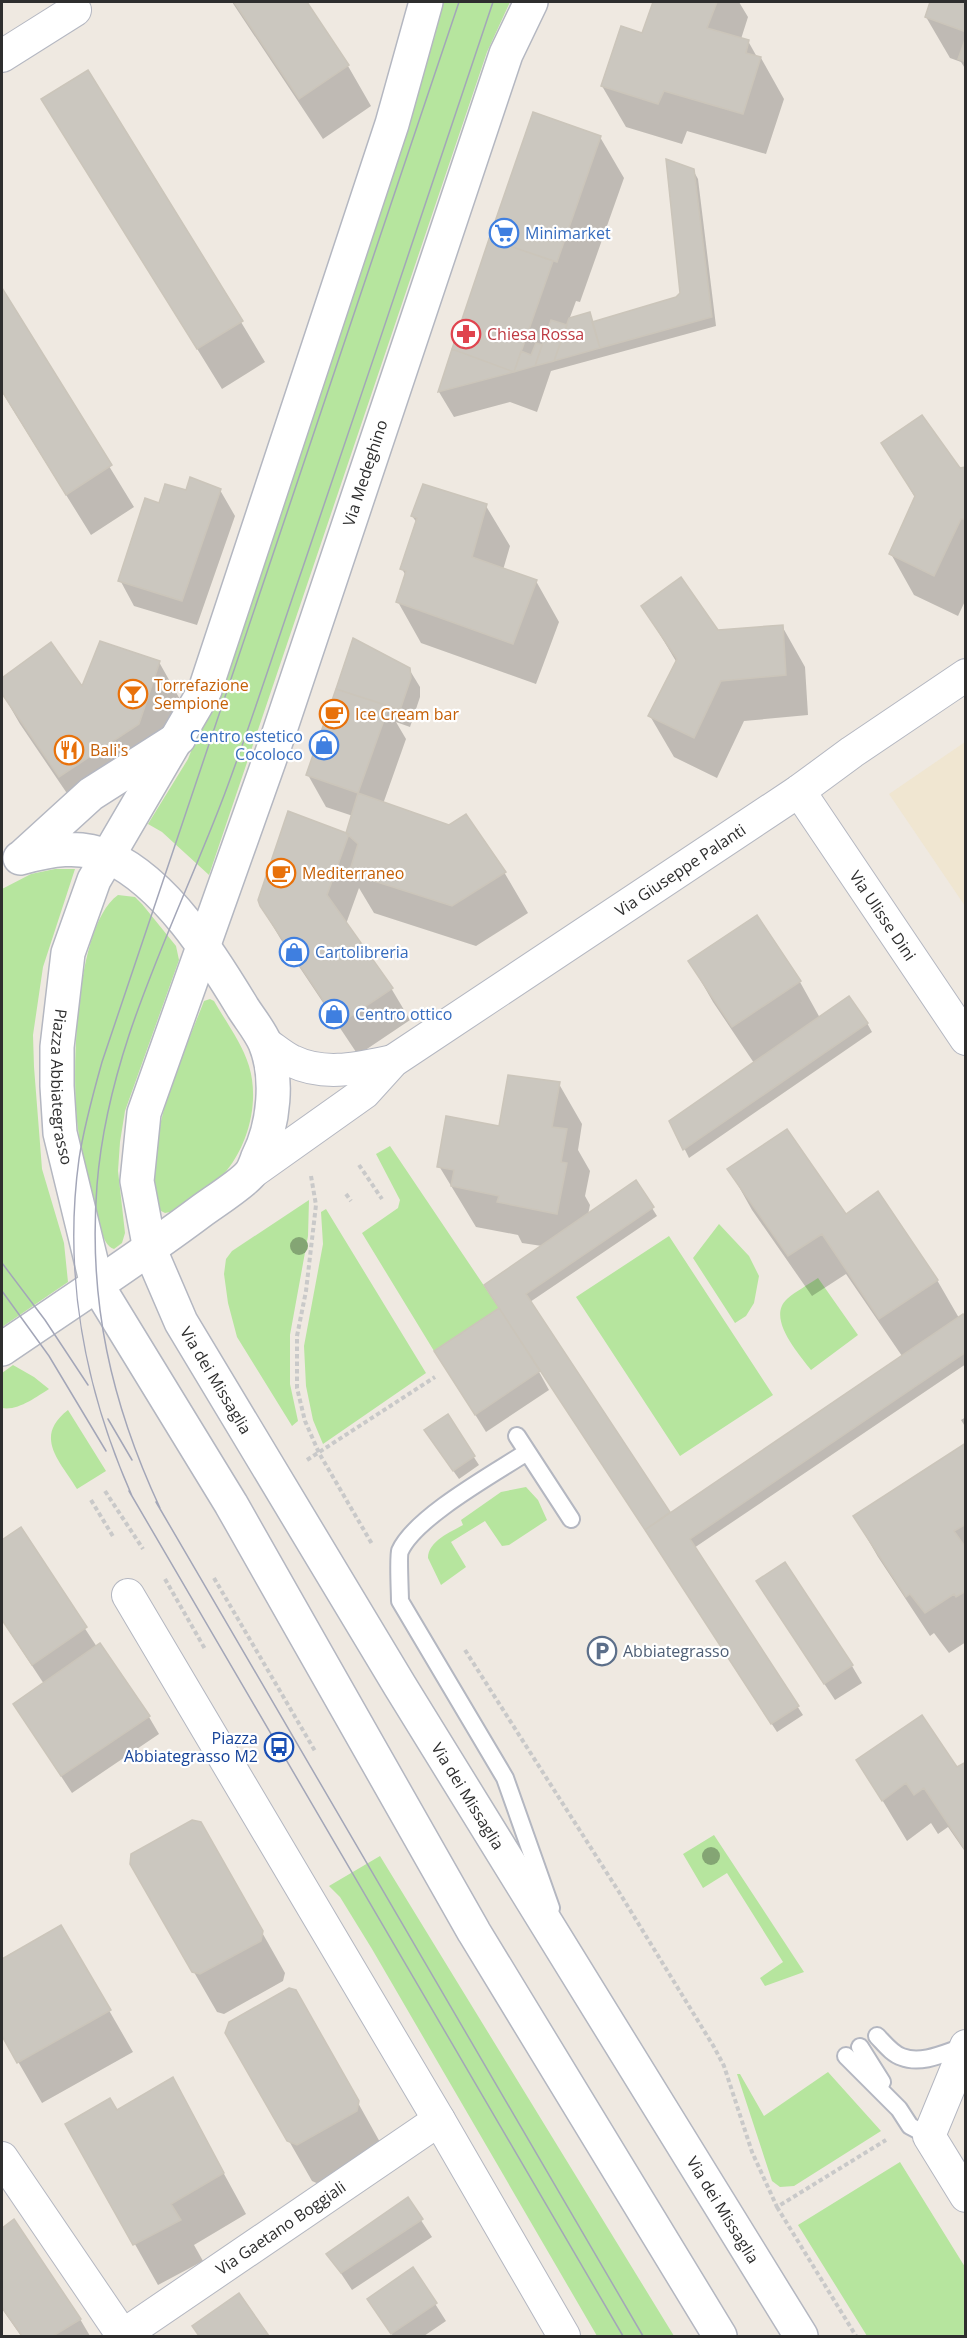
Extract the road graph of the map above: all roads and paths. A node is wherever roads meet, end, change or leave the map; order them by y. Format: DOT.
graph roads {
  1 [pos="426,2"];
  2 [pos="531,2"];
  3 [pos="75,10"];
  4 [pos="2,56"];
  5 [pos="966,675"];
  6 [pos="179,738"];
  7 [pos="799,791"];
  8 [pos="108,857"];
  9 [pos="11,864"];
  10 [pos="203,946"];
  11 [pos="966,1039"];
  12 [pos="265,1043"];
  13 [pos="393,1061"];
  14 [pos="359,1165"];
  15 [pos="310,1167"];
  16 [pos="250,1174"];
  17 [pos="346,1194"];
  18 [pos="382,1199"];
  19 [pos="351,1202"];
  20 [pos="150,1250"];
  21 [pos="96,1285"];
  22 [pos="2,1349"];
  23 [pos="435,1377"];
  24 [pos="517,1436"];
  25 [pos="528,1452"];
  26 [pos="319,1454"];
  27 [pos="306,1461"];
  28 [pos="105,1491"];
  29 [pos="91,1500"];
  30 [pos="571,1520"];
  31 [pos="114,1538"];
  32 [pos="143,1550"];
  33 [pos="376,1550"];
  34 [pos="214,1578"];
  35 [pos="128,1595"];
  36 [pos="463,1646"];
  37 [pos="315,1750"];
  38 [pos="568,1957"];
  39 [pos="877,2036"];
  40 [pos="966,2046"];
  41 [pos="853,2051"];
  42 [pos="439,2120"];
  43 [pos="895,2134"];
  44 [pos="929,2136"];
  45 [pos="2,2158"];
  46 [pos="966,2196"];
  47 [pos="777,2207"];
  48 [pos="123,2336"];
  49 [pos="564,2337"];
  50 [pos="720,2337"];
  51 [pos="801,2337"];
  52 [pos="856,2337"];
  1 -- 6 [label="main road"];
  2 -- 10 [label="main road, Via Medeghino"];
  3 -- 4 [label="street"];
  5 -- 7 [label="street, Via Giuseppe Palanti"];
  6 -- 8 [label="main road, Piazza Abbiategrasso"];
  6 -- 9 [label="main road"];
  7 -- 11 [label="street, Via Ulisse Dini"];
  7 -- 13 [label="street, Via Giuseppe Palanti"];
  8 -- 9 [label="main road"];
  8 -- 10 [label="main road"];
  8 -- 21 [label="main road, Piazza Abbiategrasso"];
  10 -- 12 [label="main road"];
  10 -- 20 [label="main road"];
  12 -- 13 [label="street"];
  12 -- 16 [label="main road"];
  13 -- 16 [label="street"];
  14 -- 18 [label="path"];
  15 -- 26 [label="path"];
  16 -- 20 [label="main road"];
  17 -- 19 [label="path"];
  20 -- 21 [label="main road"];
  20 -- 38 [label="main road, Via dei Missaglia"];
  21 -- 22 [label="main road"];
  21 -- 50 [label="main road"];
  23 -- 26 [label="path"];
  24 -- 25 [label="lane"];
  25 -- 30 [label="lane"];
  25 -- 38 [label="lane"];
  26 -- 27 [label="path"];
  26 -- 33 [label="path"];
  28 -- 32 [label="path"];
  29 -- 31 [label="path"];
  34 -- 37 [label="path"];
  35 -- 42 [label="street"];
  36 -- 47 [label="path"];
  38 -- 51 [label="main road, Via dei Missaglia"];
  39 -- 40 [label="lane"];
  40 -- 44 [label="street"];
  41 -- 44 [label="lane"];
  42 -- 48 [label="street, Via Gaetano Boggiali"];
  42 -- 49 [label="street"];
  43 -- 47 [label="path"];
  44 -- 46 [label="street"];
  45 -- 48 [label="street"];
  47 -- 52 [label="path"];
}
